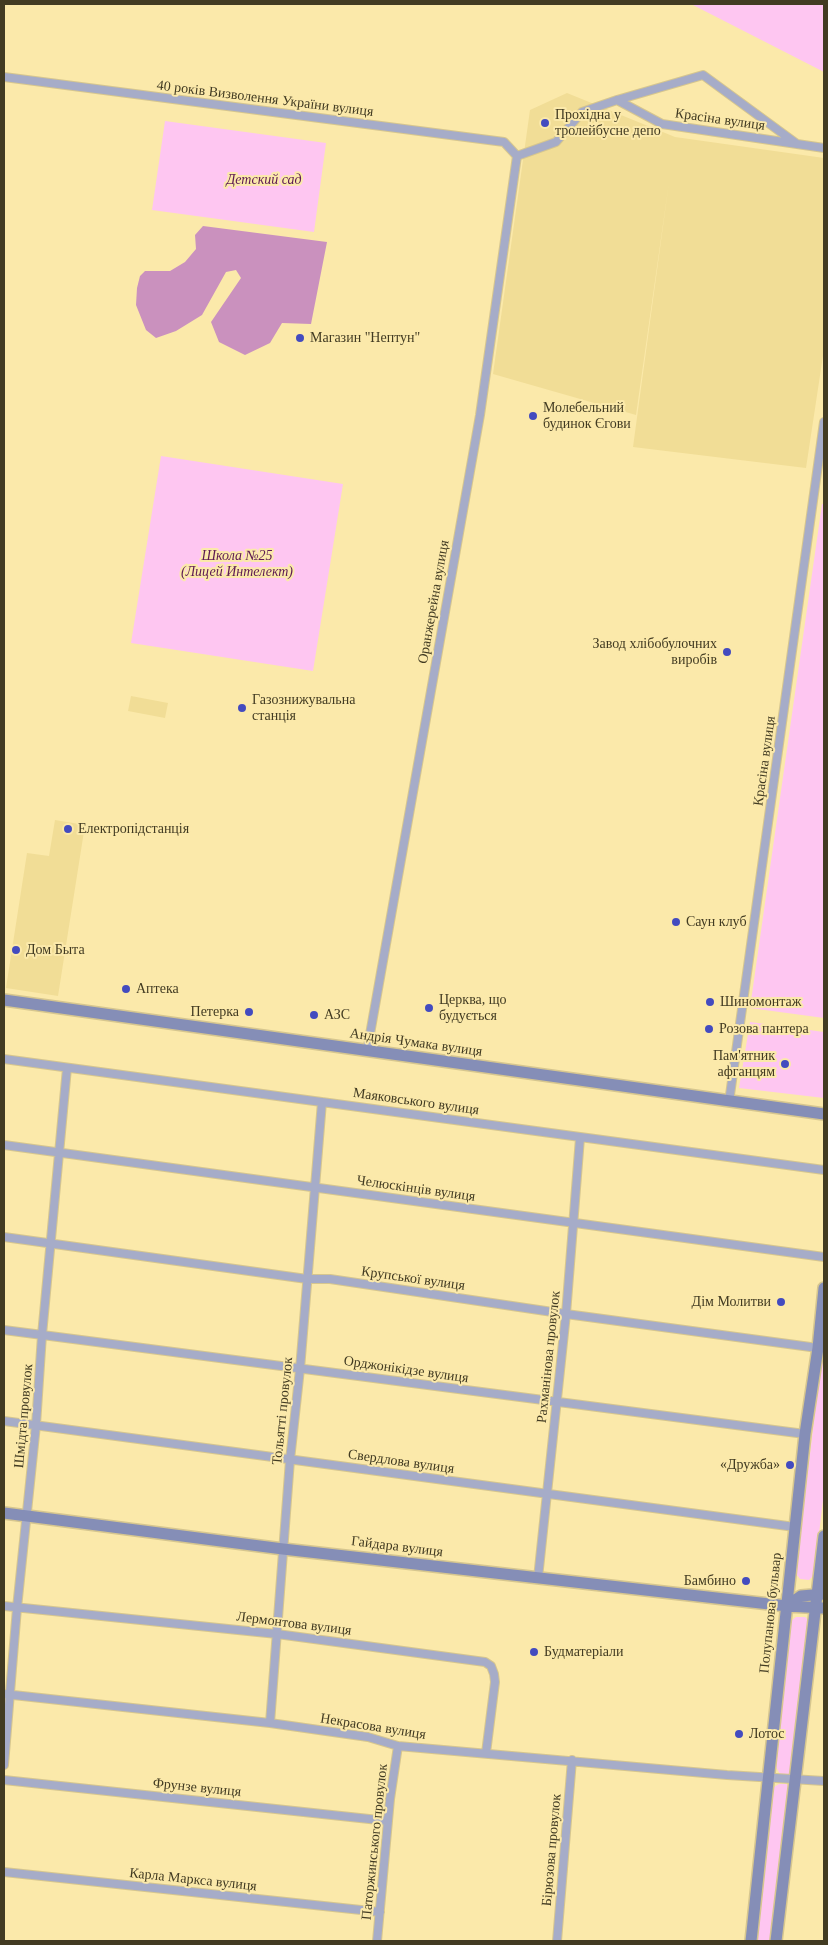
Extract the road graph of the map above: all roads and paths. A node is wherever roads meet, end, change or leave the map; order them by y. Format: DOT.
graph roads {
  1 [pos="4,77"];
  2 [pos="617,100"];
  3 [pos="797,144"];
  4 [pos="824,148"];
  5 [pos="517,156"];
  6 [pos="824,422"];
  7 [pos="4,1000"];
  8 [pos="367,1051"];
  9 [pos="4,1059"];
  10 [pos="68,1068"];
  11 [pos="322,1102"];
  12 [pos="729,1102"];
  13 [pos="824,1114"];
  14 [pos="580,1138"];
  15 [pos="4,1145"];
  16 [pos="60,1152"];
  17 [pos="824,1170"];
  18 [pos="316,1188"];
  19 [pos="574,1224"];
  20 [pos="4,1237"];
  21 [pos="50,1244"];
  22 [pos="824,1256"];
  23 [pos="307,1279"];
  24 [pos="824,1288"];
  25 [pos="566,1314"];
  26 [pos="4,1330"];
  27 [pos="42,1335"];
  28 [pos="818,1348"];
  29 [pos="300,1369"];
  30 [pos="557,1403"];
  31 [pos="4,1421"];
  32 [pos="36,1425"];
  33 [pos="806,1434"];
  34 [pos="290,1460"];
  35 [pos="546,1494"];
  36 [pos="4,1513"];
  37 [pos="28,1516"];
  38 [pos="795,1527"];
  39 [pos="824,1536"];
  40 [pos="283,1549"];
  41 [pos="538,1578"];
  42 [pos="821,1593"];
  43 [pos="4,1606"];
  44 [pos="787,1606"];
  45 [pos="17,1608"];
  46 [pos="820,1608"];
  47 [pos="277,1634"];
  48 [pos="7,1694"];
  49 [pos="270,1723"];
  50 [pos="398,1746"];
  51 [pos="486,1753"];
  52 [pos="572,1760"];
  53 [pos="4,1765"];
  54 [pos="769,1777"];
  55 [pos="795,1778"];
  56 [pos="4,1780"];
  57 [pos="824,1780"];
  58 [pos="388,1822"];
  59 [pos="4,1872"];
  60 [pos="380,1912"];
  61 [pos="377,1941"];
  62 [pos="556,1941"];
  63 [pos="751,1941"];
  64 [pos="776,1941"];
  1 -- 5 [label="street, 40 років Визволення України вулиця"];
  2 -- 3 [label="street, Красіна вулиця"];
  2 -- 3 [label="street"];
  2 -- 5 [label="street"];
  3 -- 4 [label="street, Красіна вулиця"];
  5 -- 8 [label="street, Оранжерейна вулиця"];
  6 -- 12 [label="street, Красіна вулиця"];
  7 -- 8 [label="street, Андрія Чумака вулиця"];
  8 -- 12 [label="street, Андрія Чумака вулиця"];
  9 -- 10 [label="street, Маяковського вулиця"];
  10 -- 11 [label="street, Маяковського вулиця"];
  10 -- 16 [label="street, Шмідта провулок"];
  11 -- 14 [label="street, Маяковського вулиця"];
  11 -- 18 [label="street, Тольятті провулок"];
  12 -- 13 [label="street, Андрія Чумака вулиця"];
  14 -- 17 [label="street, Маяковського вулиця"];
  14 -- 19 [label="street, Рахманінова провулок"];
  15 -- 16 [label="street, Челюскінців вулиця"];
  16 -- 18 [label="street, Челюскінців вулиця"];
  16 -- 21 [label="street, Шмідта провулок"];
  18 -- 19 [label="street, Челюскінців вулиця"];
  18 -- 23 [label="street, Тольятті провулок"];
  19 -- 22 [label="street, Челюскінців вулиця"];
  19 -- 25 [label="street, Рахманінова провулок"];
  20 -- 21 [label="street, Крупської вулиця"];
  21 -- 23 [label="street, Крупської вулиця"];
  21 -- 27 [label="street, Шмідта провулок"];
  23 -- 25 [label="street, Крупської вулиця"];
  23 -- 29 [label="street, Тольятті провулок"];
  24 -- 28 [label="street, Полупанова бульвар"];
  25 -- 28 [label="street, Крупської вулиця"];
  25 -- 30 [label="street, Рахманінова провулок"];
  26 -- 27 [label="street, Орджонікідзе вулиця"];
  27 -- 29 [label="street, Орджонікідзе вулиця"];
  27 -- 32 [label="street, Шмідта провулок"];
  28 -- 33 [label="street, Полупанова бульвар"];
  29 -- 30 [label="street, Орджонікідзе вулиця"];
  29 -- 34 [label="street, Тольятті провулок"];
  30 -- 33 [label="street, Орджонікідзе вулиця"];
  30 -- 35 [label="street, Рахманінова провулок"];
  31 -- 32 [label="street, Свердлова вулиця"];
  32 -- 34 [label="street, Свердлова вулиця"];
  32 -- 37 [label="street, Шмідта провулок"];
  33 -- 38 [label="street, Полупанова бульвар"];
  34 -- 35 [label="street, Свердлова вулиця"];
  34 -- 40 [label="street, Тольятті провулок"];
  35 -- 38 [label="street, Свердлова вулиця"];
  35 -- 41 [label="street, Рахманінова провулок"];
  36 -- 37 [label="street, Гайдара вулиця"];
  37 -- 40 [label="street, Гайдара вулиця"];
  37 -- 45 [label="street, Шмідта провулок"];
  38 -- 44 [label="street, Полупанова бульвар"];
  39 -- 42 [label="street"];
  40 -- 41 [label="street, Гайдара вулиця"];
  40 -- 47 [label="street, Тольятті провулок"];
  41 -- 44 [label="street, Гайдара вулиця"];
  42 -- 44 [label="street"];
  42 -- 46 [label="street"];
  43 -- 45 [label="street, Лермонтова вулиця"];
  44 -- 46 [label="street, Гайдара вулиця"];
  44 -- 54 [label="street, Полупанова бульвар"];
  45 -- 47 [label="street, Лермонтова вулиця"];
  45 -- 48 [label="street, Шмідта провулок"];
  46 -- 55 [label="street"];
  47 -- 49 [label="street, Тольятті провулок"];
  47 -- 51 [label="street, Лермонтова вулиця"];
  48 -- 49 [label="street, Некрасова вулиця"];
  48 -- 53 [label="street, Шмідта провулок"];
  49 -- 50 [label="street, Некрасова вулиця"];
  50 -- 51 [label="street, Некрасова вулиця"];
  50 -- 58 [label="street, Паторжинського провулок"];
  51 -- 52 [label="street, Некрасова вулиця"];
  52 -- 54 [label="street, Некрасова вулиця"];
  52 -- 62 [label="street, Бірюзова провулок"];
  54 -- 55 [label="street, Некрасова вулиця"];
  54 -- 63 [label="street, Полупанова бульвар"];
  55 -- 57 [label="street, Некрасова вулиця"];
  55 -- 64 [label="street"];
  56 -- 58 [label="street, Фрунзе вулиця"];
  58 -- 60 [label="street, Паторжинського провулок"];
  59 -- 60 [label="street, Карла Маркса вулиця"];
  60 -- 61 [label="street, Паторжинського провулок"];
}
